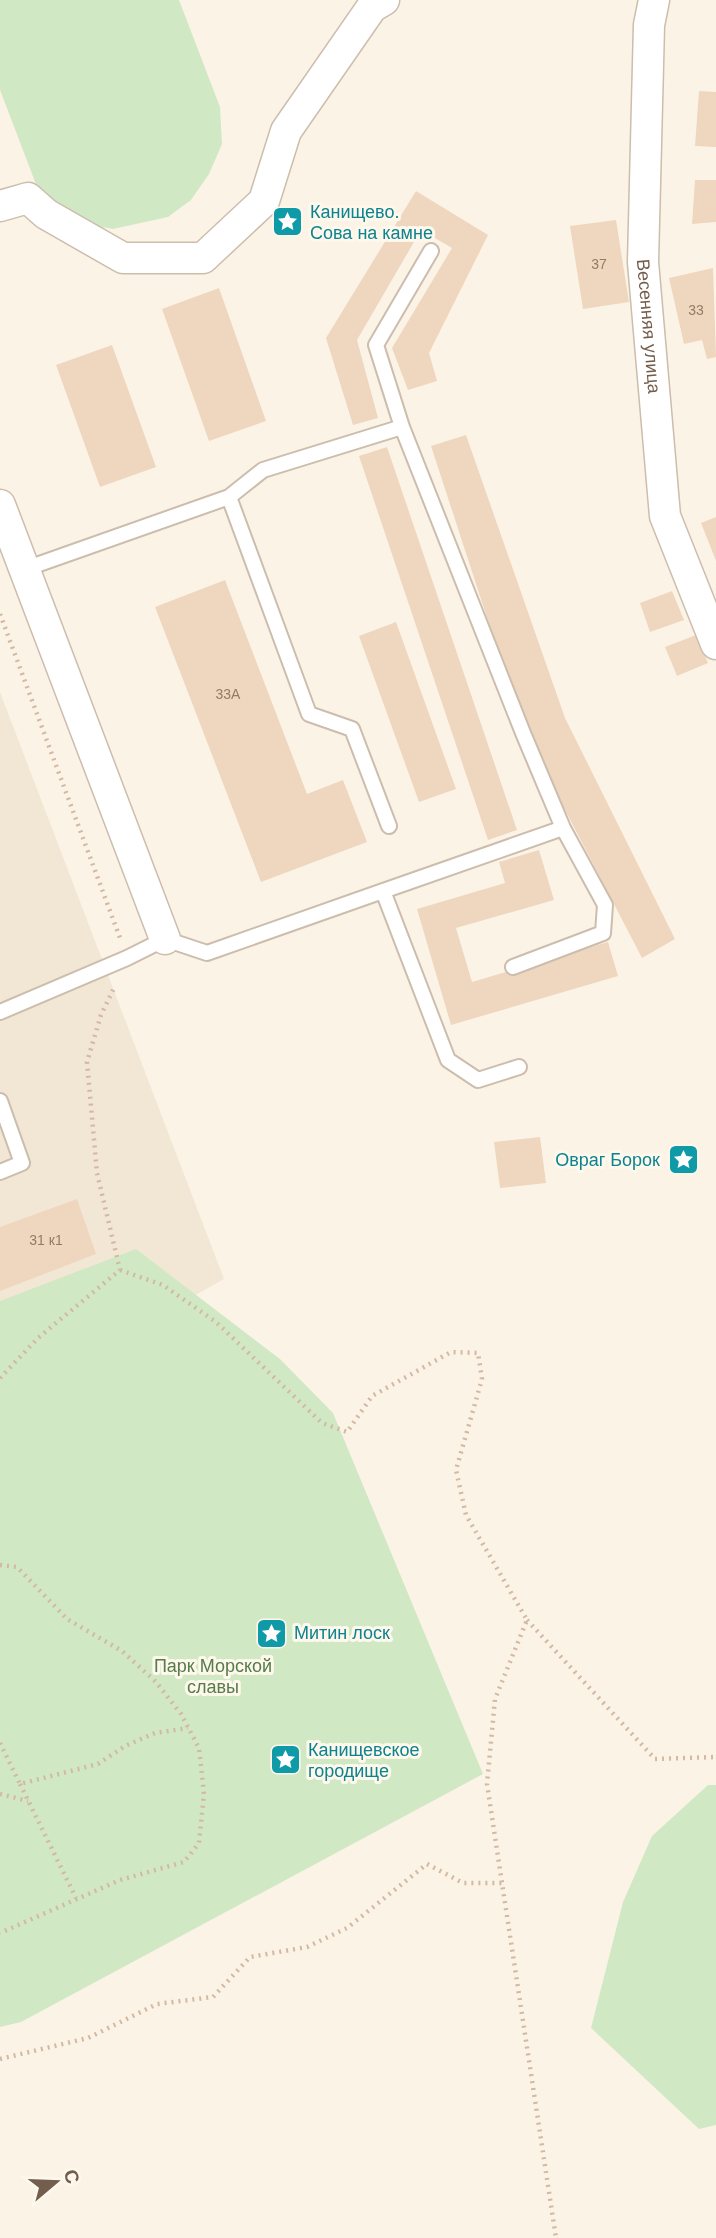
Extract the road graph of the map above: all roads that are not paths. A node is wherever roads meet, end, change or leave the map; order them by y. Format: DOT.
graph roads {
  1 [pos="384,0"];
  2 [pos="654,0"];
  3 [pos="0,206"];
  4 [pos="431,251"];
  5 [pos="402,427"];
  6 [pos="229,497"];
  7 [pos="0,505"];
  8 [pos="25,569"];
  9 [pos="716,644"];
  10 [pos="389,826"];
  11 [pos="564,828"];
  12 [pos="383,891"];
  13 [pos="165,939"];
  14 [pos="513,967"];
  15 [pos="0,1012"];
  16 [pos="519,1067"];
  17 [pos="0,1101"];
  18 [pos="0,1172"];
  1 -- 3 [label="street"];
  2 -- 9 [label="street, Весенняя улица"];
  4 -- 5 [label="lane"];
  5 -- 6 [label="lane"];
  5 -- 11 [label="lane"];
  6 -- 8 [label="lane"];
  6 -- 10 [label="lane"];
  7 -- 8 [label="street"];
  8 -- 13 [label="street"];
  11 -- 12 [label="lane"];
  11 -- 14 [label="lane"];
  12 -- 13 [label="lane"];
  12 -- 16 [label="lane"];
  13 -- 15 [label="lane"];
  17 -- 18 [label="lane"];
}
